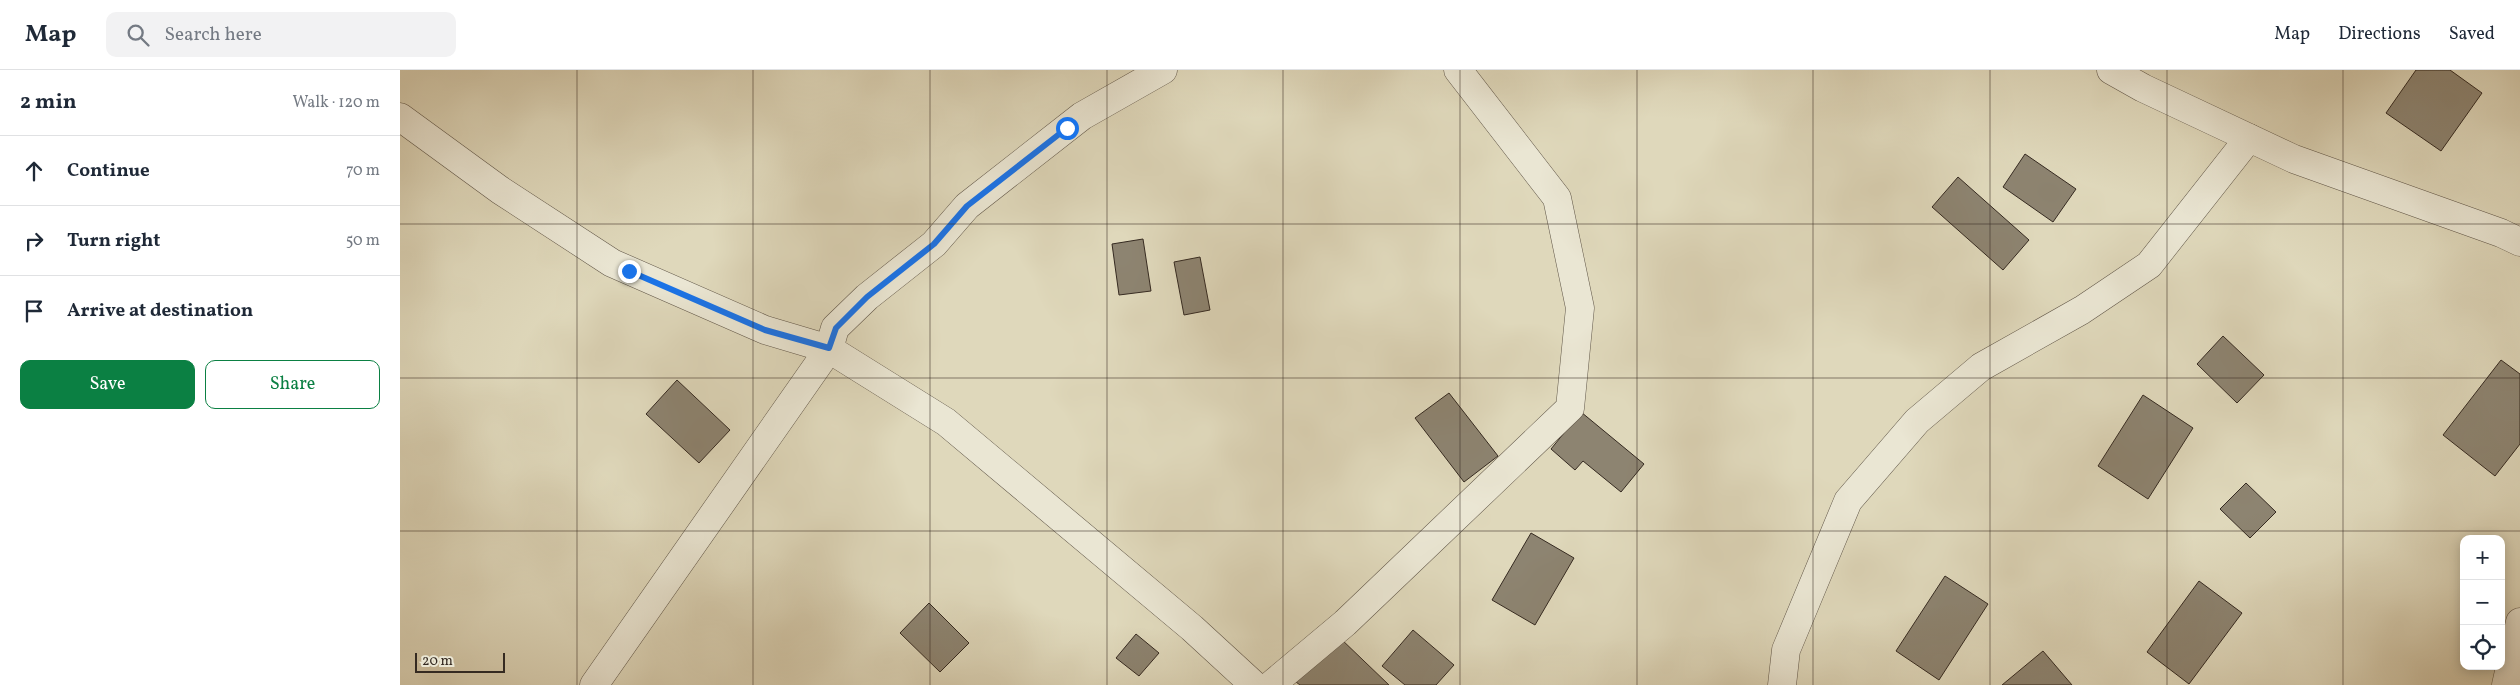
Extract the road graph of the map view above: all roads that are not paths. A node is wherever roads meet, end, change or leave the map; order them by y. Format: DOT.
graph roads {
  1 [pos="1163,70"];
  2 [pos="1458,70"];
  3 [pos="2111,70"];
  4 [pos="400,118"];
  5 [pos="2249,138"];
  6 [pos="2520,242"];
  7 [pos="829,348"];
  8 [pos="2520,622"];
  9 [pos="594,685"];
  10 [pos="1254,685"];
  11 [pos="1271,685"];
  12 [pos="1782,685"];
  13 [pos="2506,685"];
  1 -- 7 [label="street"];
  2 -- 11 [label="street"];
  3 -- 5 [label="street"];
  4 -- 7 [label="street"];
  5 -- 6 [label="street"];
  5 -- 12 [label="street"];
  7 -- 9 [label="street"];
  7 -- 10 [label="street"];
  8 -- 13 [label="street"];
}
